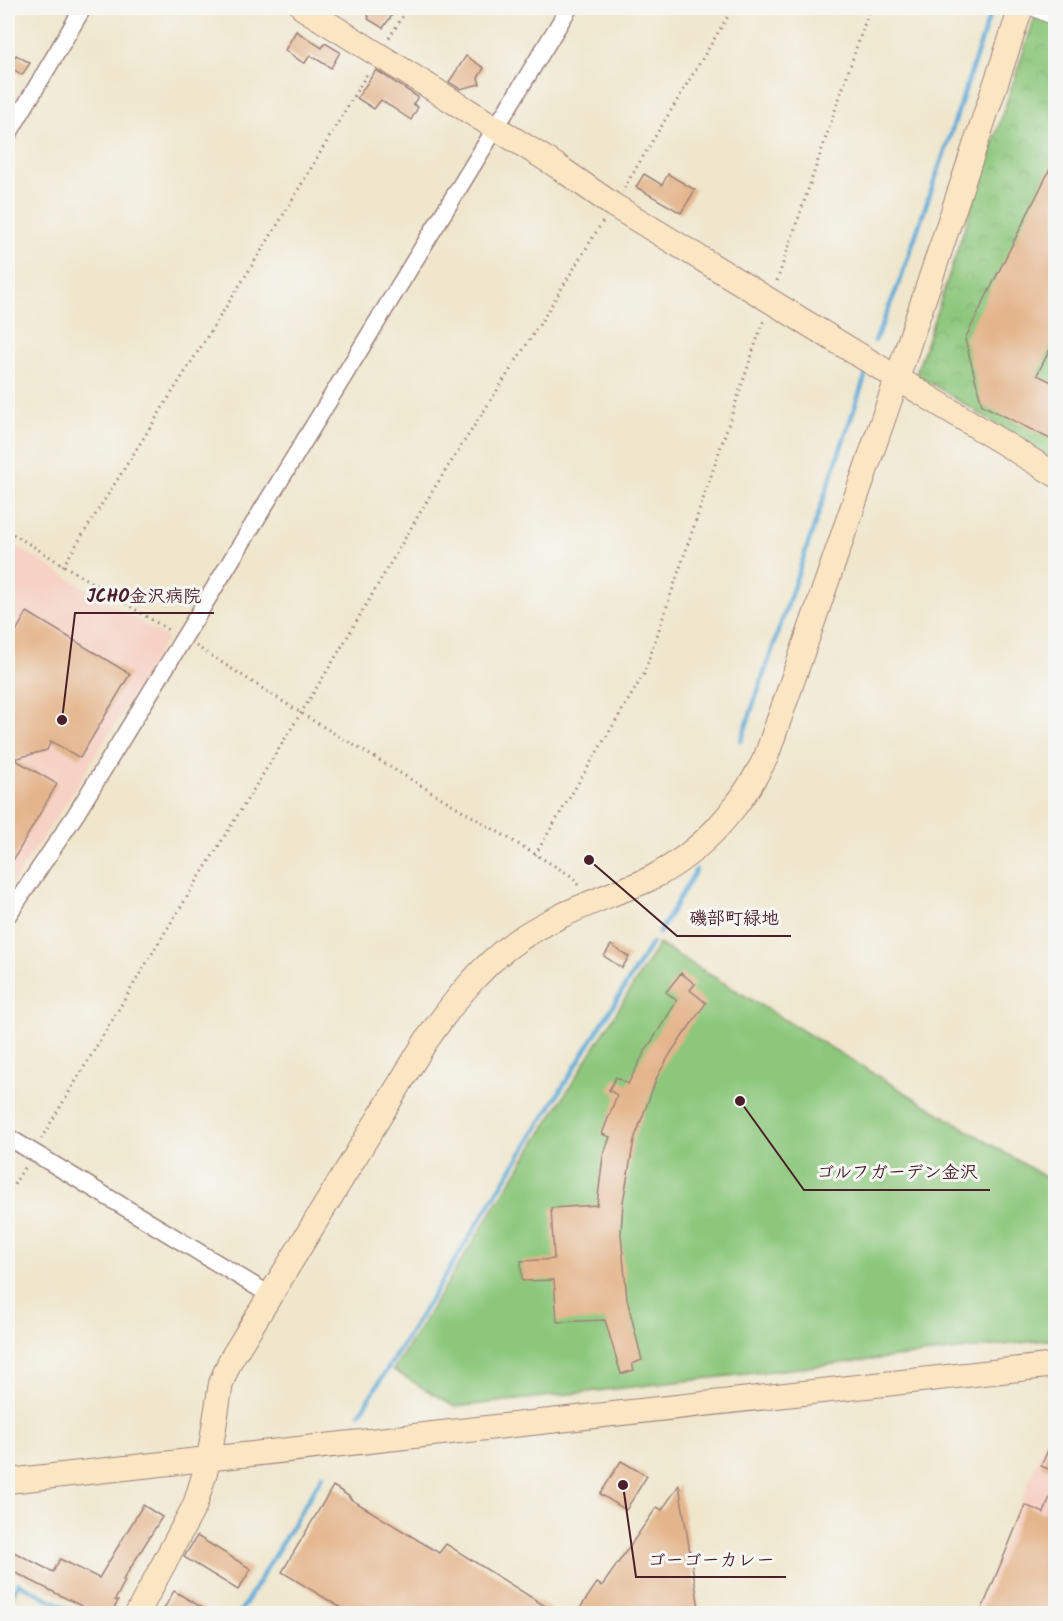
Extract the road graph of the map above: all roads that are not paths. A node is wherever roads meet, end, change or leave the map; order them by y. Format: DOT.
graph roads {
  1 [pos="83,8"];
  2 [pos="303,8"];
  3 [pos="568,8"];
  4 [pos="1023,8"];
  5 [pos="1056,22"];
  6 [pos="495,129"];
  7 [pos="8,135"];
  8 [pos="897,379"];
  9 [pos="1056,476"];
  10 [pos="9,909"];
  11 [pos="8,1137"];
  12 [pos="270,1295"];
  13 [pos="1056,1365"];
  14 [pos="209,1459"];
  15 [pos="8,1480"];
  16 [pos="137,1614"];
  1 -- 7 [label="street"];
  2 -- 6 [label="street"];
  3 -- 6 [label="street"];
  4 -- 5 [label="lane"];
  4 -- 8 [label="street"];
  6 -- 8 [label="street"];
  6 -- 10 [label="street"];
  8 -- 9 [label="street"];
  8 -- 12 [label="street"];
  11 -- 12 [label="street"];
  12 -- 14 [label="street"];
  13 -- 14 [label="street"];
  14 -- 15 [label="street"];
  14 -- 16 [label="street"];
}
